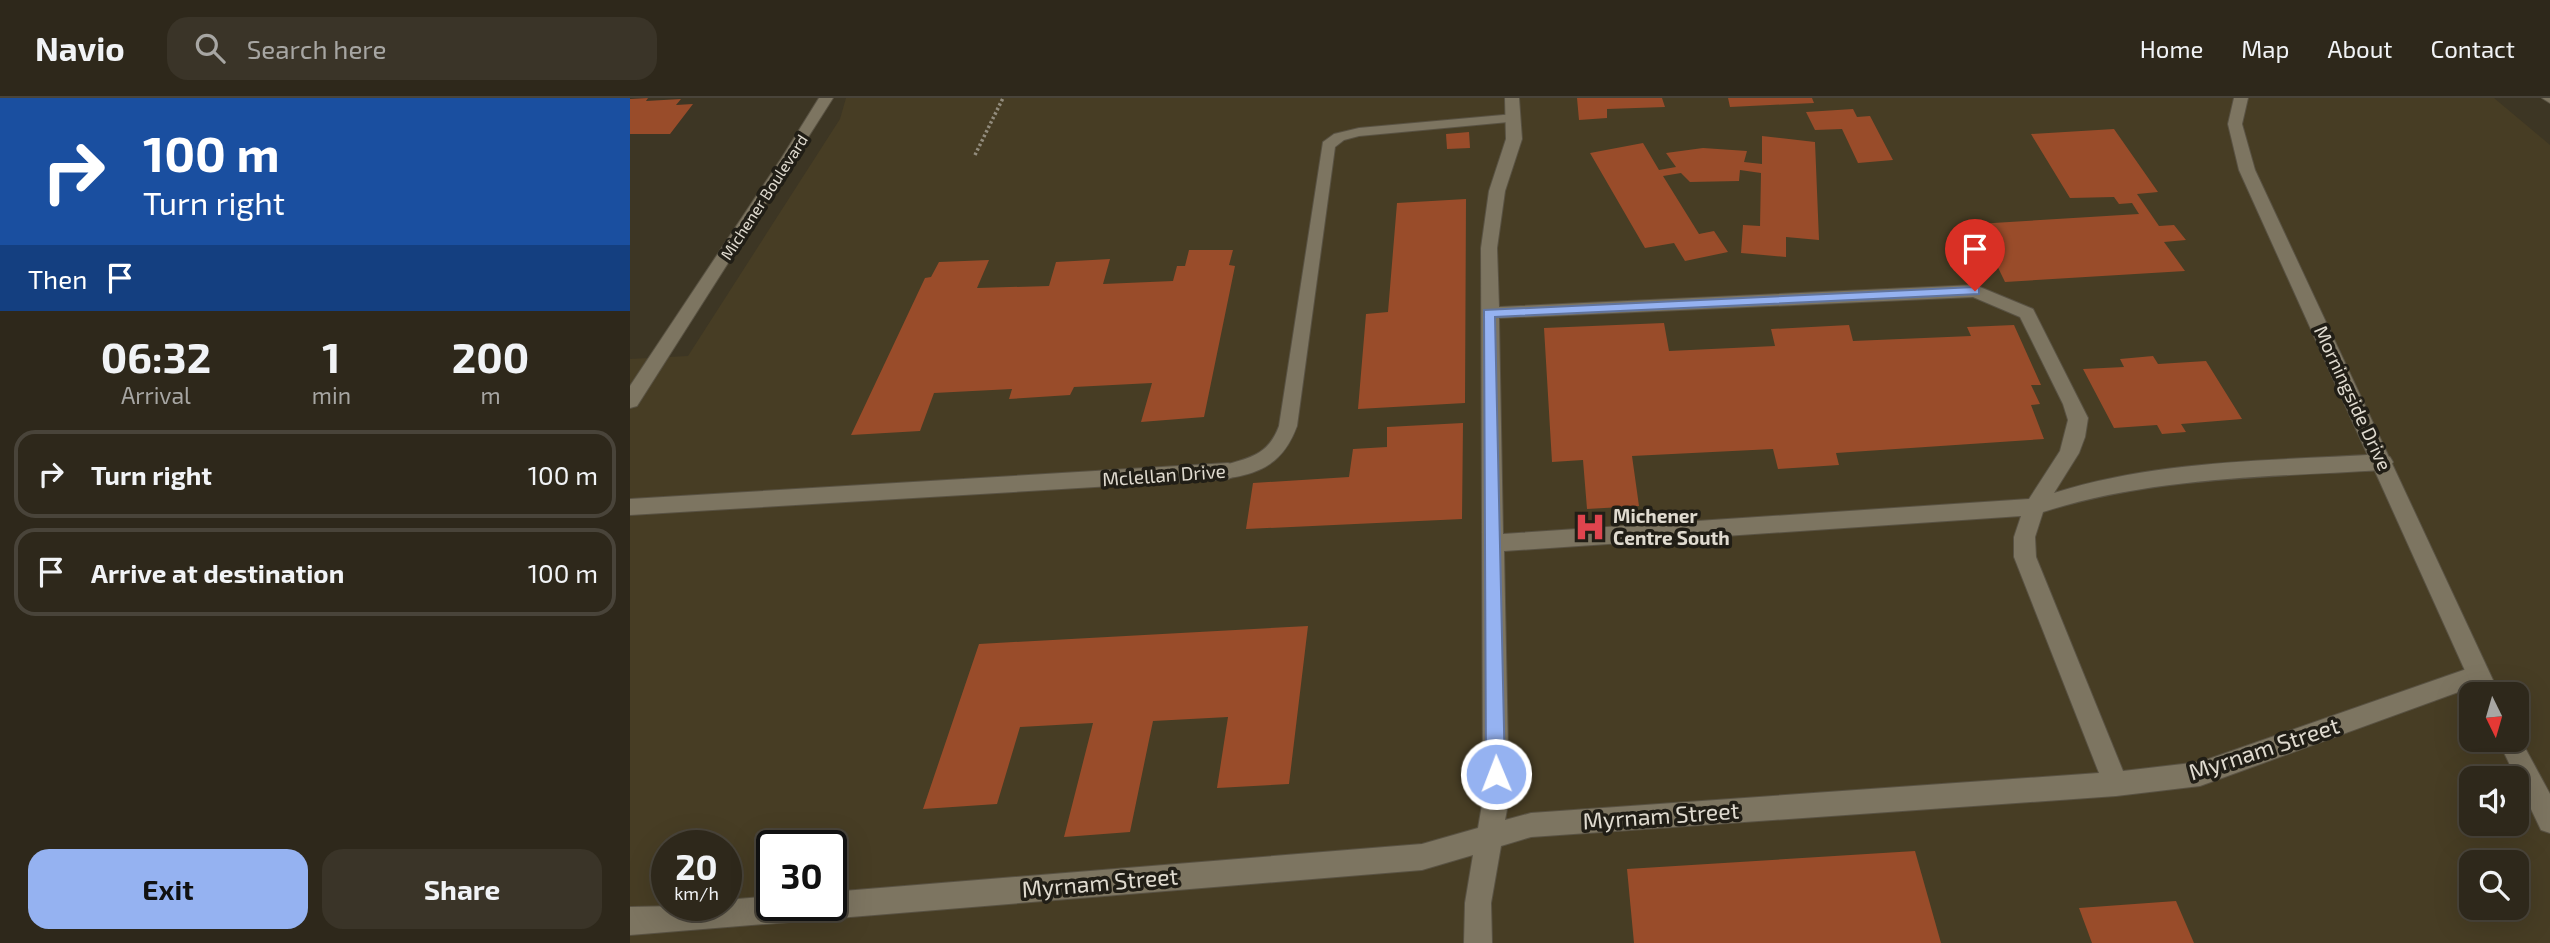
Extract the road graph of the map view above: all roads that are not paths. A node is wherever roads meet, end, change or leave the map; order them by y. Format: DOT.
graph roads {
  1 [pos="826,98"];
  2 [pos="1512,98"];
  3 [pos="2241,99"];
  4 [pos="1514,118"];
  5 [pos="1489,313"];
  6 [pos="630,401"];
  7 [pos="2383,462"];
  8 [pos="1228,471"];
  9 [pos="2035,507"];
  10 [pos="630,508"];
  11 [pos="1492,543"];
  12 [pos="2482,682"];
  13 [pos="2459,693"];
  14 [pos="2516,752"];
  15 [pos="2116,784"];
  16 [pos="2550,821"];
  17 [pos="1488,839"];
  18 [pos="847,904"];
  19 [pos="756,911"];
  20 [pos="630,921"];
  21 [pos="1478,943"];
  1 -- 6 [label="street, Michener Boulevard"];
  2 -- 4 [label="street"];
  3 -- 7 [label="street, Morningside Drive"];
  4 -- 5 [label="street"];
  4 -- 8 [label="lane, Mclellan Drive"];
  5 -- 9 [label="street"];
  5 -- 11 [label="street"];
  7 -- 9 [label="street"];
  7 -- 12 [label="street, Morningside Drive"];
  8 -- 10 [label="street, Mclellan Drive"];
  9 -- 11 [label="street"];
  9 -- 15 [label="street"];
  11 -- 17 [label="street"];
  13 -- 15 [label="street, Myrnam Street"];
  14 -- 16 [label="street"];
  15 -- 17 [label="street, Myrnam Street"];
  17 -- 18 [label="street, Myrnam Street"];
  17 -- 21 [label="street"];
  19 -- 20 [label="street, Myrnam Street"];
}
